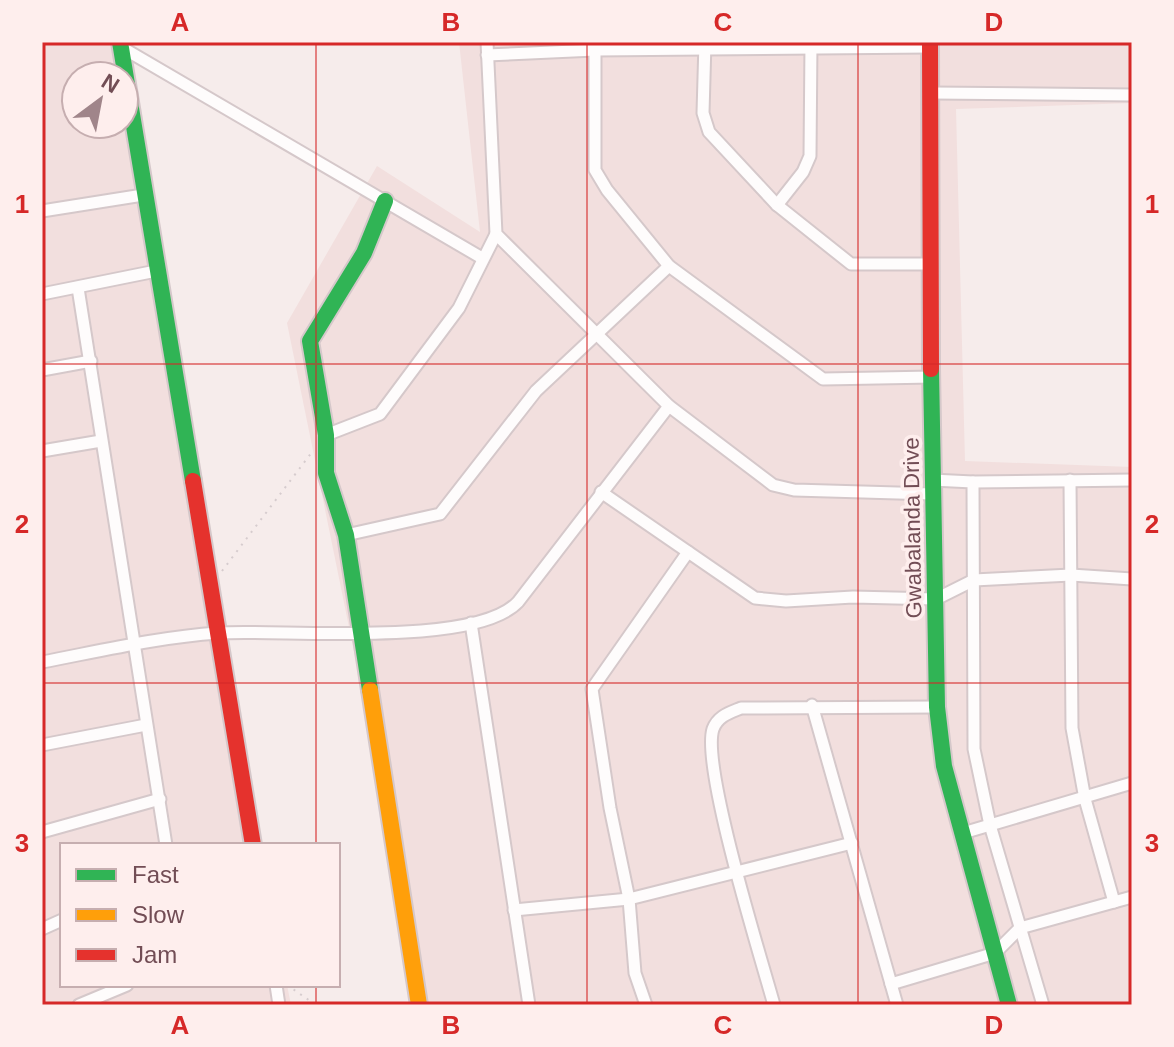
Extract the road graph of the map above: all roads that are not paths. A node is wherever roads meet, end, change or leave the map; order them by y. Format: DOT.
graph roads {
  1 [pos="487,42"];
  2 [pos="120,44"];
  3 [pos="811,44"];
  4 [pos="930,44"];
  5 [pos="595,46"];
  6 [pos="705,46"];
  7 [pos="487,55"];
  8 [pos="932,93"];
  9 [pos="1132,95"];
  10 [pos="143,195"];
  11 [pos="385,201"];
  12 [pos="777,205"];
  13 [pos="42,211"];
  14 [pos="496,234"];
  15 [pos="482,258"];
  16 [pos="930,264"];
  17 [pos="669,266"];
  18 [pos="156,271"];
  19 [pos="78,288"];
  20 [pos="42,294"];
  21 [pos="596,335"];
  22 [pos="91,361"];
  23 [pos="42,370"];
  24 [pos="933,377"];
  25 [pos="669,406"];
  26 [pos="326,435"];
  27 [pos="101,441"];
  28 [pos="42,451"];
  29 [pos="1070,480"];
  30 [pos="1132,480"];
  31 [pos="973,482"];
  32 [pos="932,487"];
  33 [pos="601,492"];
  34 [pos="346,535"];
  35 [pos="688,552"];
  36 [pos="1071,575"];
  37 [pos="1132,579"];
  38 [pos="974,580"];
  39 [pos="936,599"];
  40 [pos="471,623"];
  41 [pos="217,633"];
  42 [pos="362,636"];
  43 [pos="134,645"];
  44 [pos="42,662"];
  45 [pos="812,705"];
  46 [pos="937,707"];
  47 [pos="146,725"];
  48 [pos="42,745"];
  49 [pos="1132,783"];
  50 [pos="160,799"];
  51 [pos="1085,799"];
  52 [pos="990,825"];
  53 [pos="42,832"];
  54 [pos="963,833"];
  55 [pos="166,843"];
  56 [pos="253,843"];
  57 [pos="852,843"];
  58 [pos="736,872"];
  59 [pos="1132,897"];
  60 [pos="629,899"];
  61 [pos="1114,902"];
  62 [pos="514,910"];
  63 [pos="1020,928"];
  64 [pos="995,953"];
  65 [pos="891,984"];
  66 [pos="122,987"];
  67 [pos="79,1005"];
  68 [pos="419,1005"];
  69 [pos="529,1005"];
  70 [pos="646,1005"];
  71 [pos="774,1005"];
  72 [pos="897,1005"];
  73 [pos="1009,1005"];
  74 [pos="1043,1005"];
  1 -- 7 [label="street"];
  2 -- 10 [label="street"];
  2 -- 11 [label="street"];
  3 -- 4 [label="street"];
  3 -- 6 [label="street"];
  3 -- 12 [label="street"];
  4 -- 8 [label="street, Gwabalanda Drive"];
  5 -- 6 [label="street"];
  5 -- 7 [label="street"];
  5 -- 17 [label="street"];
  6 -- 12 [label="street"];
  7 -- 14 [label="street"];
  8 -- 9 [label="street"];
  8 -- 16 [label="street, Gwabalanda Drive"];
  10 -- 13 [label="street"];
  10 -- 18 [label="street"];
  11 -- 15 [label="street"];
  11 -- 26 [label="street"];
  12 -- 16 [label="street"];
  14 -- 15 [label="street"];
  14 -- 21 [label="street"];
  15 -- 26 [label="street"];
  16 -- 24 [label="street, Gwabalanda Drive"];
  17 -- 21 [label="street"];
  17 -- 24 [label="street"];
  18 -- 19 [label="street"];
  18 -- 41 [label="street"];
  19 -- 20 [label="street"];
  19 -- 22 [label="street"];
  21 -- 25 [label="street"];
  21 -- 34 [label="street"];
  22 -- 23 [label="street"];
  22 -- 27 [label="street"];
  24 -- 32 [label="street, Gwabalanda Drive"];
  25 -- 32 [label="street"];
  25 -- 33 [label="street"];
  26 -- 34 [label="street"];
  27 -- 28 [label="street"];
  27 -- 43 [label="street"];
  29 -- 30 [label="street"];
  29 -- 31 [label="street"];
  29 -- 36 [label="street"];
  31 -- 32 [label="street"];
  31 -- 38 [label="street"];
  32 -- 39 [label="street, Gwabalanda Drive"];
  33 -- 35 [label="street"];
  33 -- 40 [label="street"];
  34 -- 42 [label="street"];
  35 -- 39 [label="street"];
  35 -- 60 [label="street"];
  36 -- 37 [label="street"];
  36 -- 38 [label="street"];
  36 -- 51 [label="street"];
  38 -- 39 [label="street"];
  38 -- 52 [label="street"];
  39 -- 46 [label="street, Gwabalanda Drive"];
  40 -- 42 [label="street"];
  40 -- 62 [label="street"];
  41 -- 42 [label="street"];
  41 -- 43 [label="street"];
  41 -- 56 [label="street"];
  42 -- 68 [label="street"];
  43 -- 44 [label="street"];
  43 -- 47 [label="street"];
  45 -- 46 [label="street"];
  45 -- 57 [label="street"];
  45 -- 58 [label="street"];
  46 -- 54 [label="street, Gwabalanda Drive"];
  47 -- 48 [label="street"];
  47 -- 50 [label="street"];
  49 -- 51 [label="street"];
  50 -- 53 [label="street"];
  50 -- 55 [label="street"];
  51 -- 52 [label="street"];
  51 -- 61 [label="street"];
  52 -- 54 [label="street"];
  52 -- 63 [label="street"];
  54 -- 64 [label="street, Gwabalanda Drive"];
  57 -- 58 [label="street"];
  57 -- 65 [label="street"];
  58 -- 60 [label="street"];
  58 -- 71 [label="street"];
  59 -- 61 [label="street"];
  60 -- 62 [label="street"];
  60 -- 70 [label="street"];
  61 -- 63 [label="street"];
  62 -- 69 [label="street"];
  63 -- 64 [label="street"];
  63 -- 74 [label="street"];
  64 -- 65 [label="street"];
  64 -- 73 [label="street, Gwabalanda Drive"];
  65 -- 72 [label="street"];
  66 -- 67 [label="street"];
}
